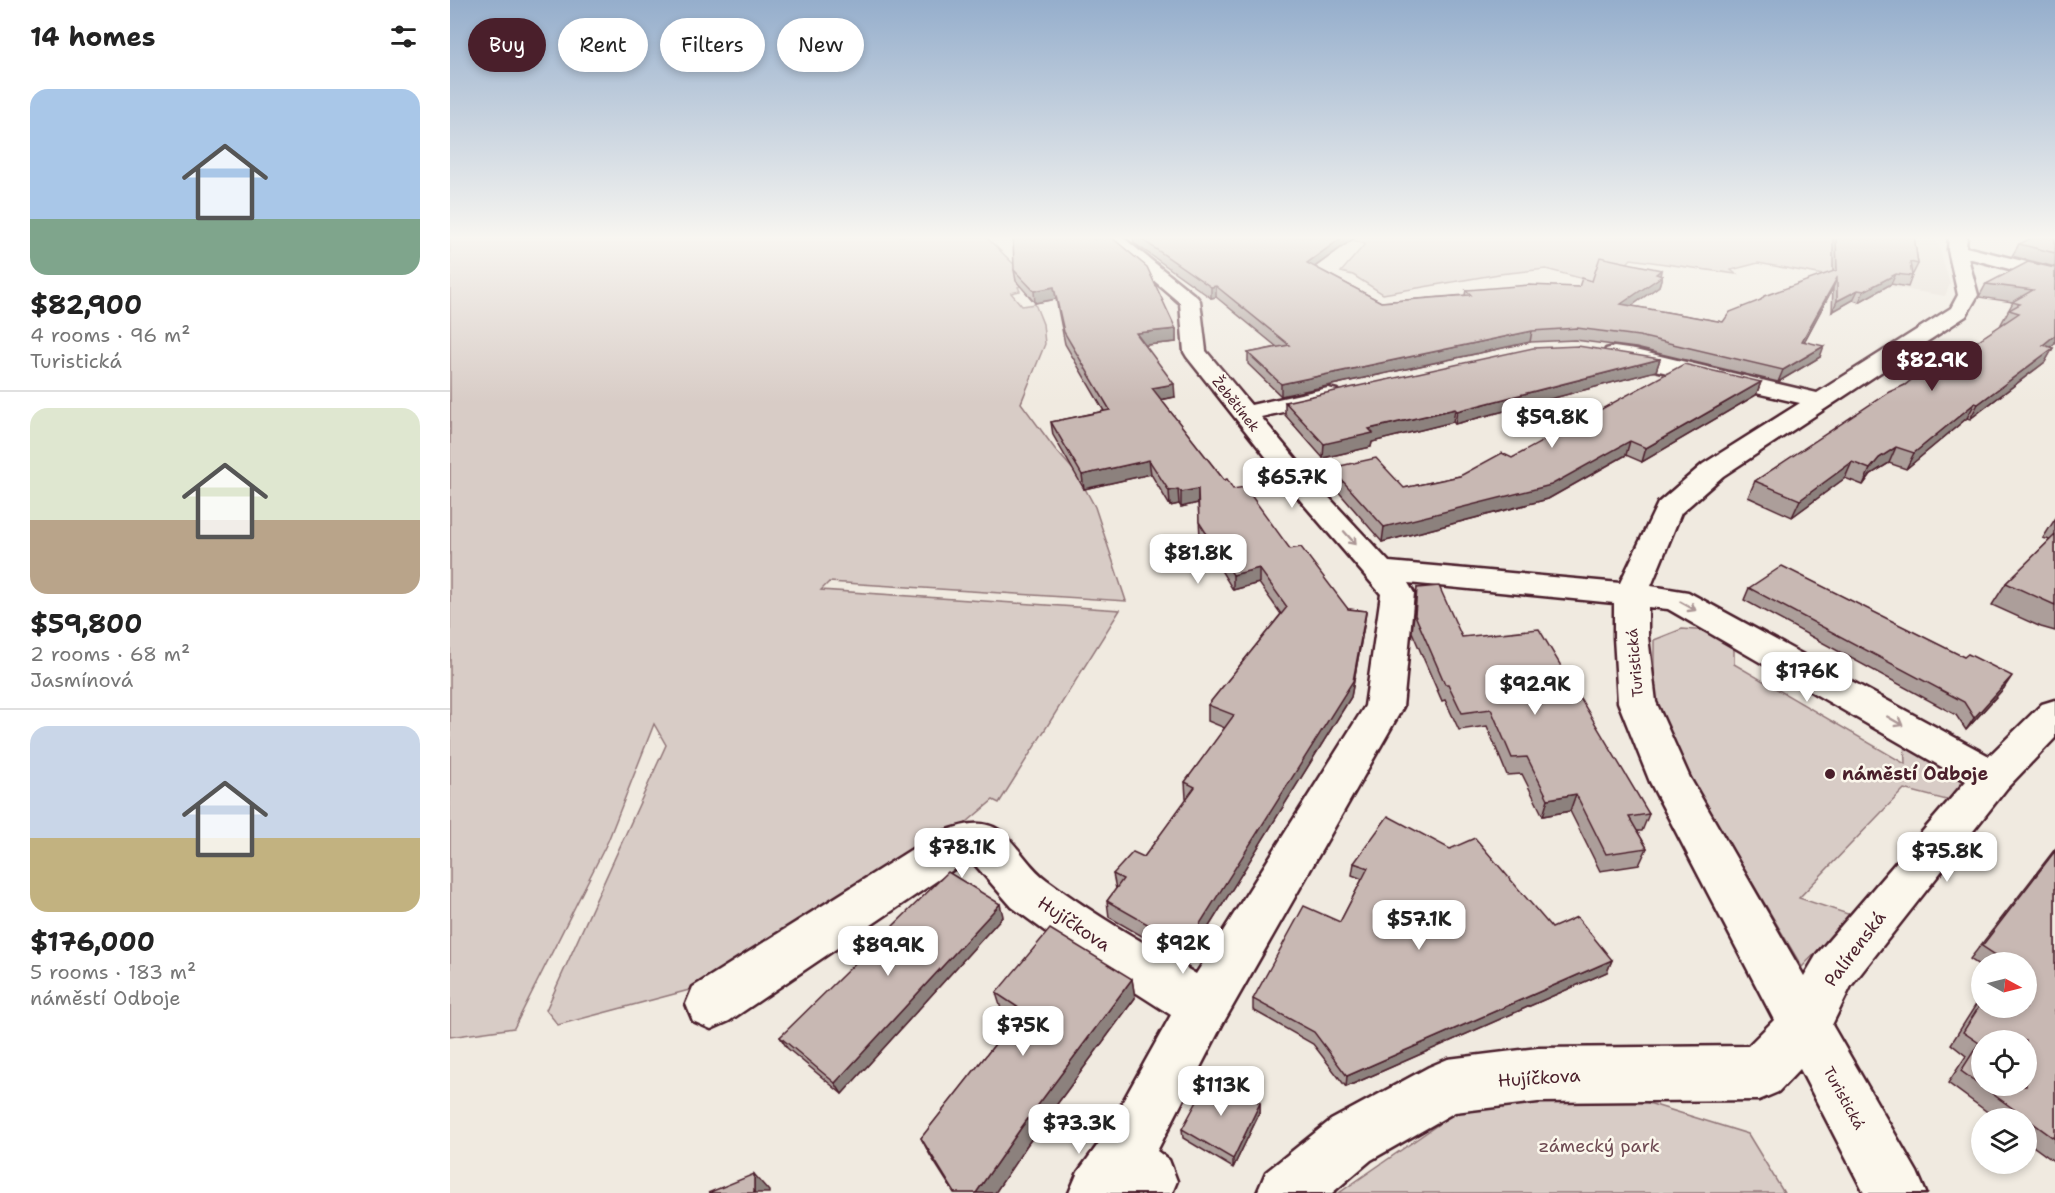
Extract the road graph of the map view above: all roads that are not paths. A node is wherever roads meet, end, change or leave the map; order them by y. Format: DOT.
graph roads {
  1 [pos="1179,292"];
  2 [pos="1967,292"];
  3 [pos="1592,351"];
  4 [pos="1346,391"];
  5 [pos="1820,401"];
  6 [pos="1244,414"];
  7 [pos="1380,571"];
  8 [pos="1631,595"];
  9 [pos="2055,714"];
  10 [pos="1993,777"];
  11 [pos="711,1004"];
  12 [pos="1204,1007"];
  13 [pos="1804,1026"];
  14 [pos="1120,1182"];
  15 [pos="1287,1193"];
  16 [pos="1896,1193"];
  1 -- 6 [label="street, Žebětínek"];
  2 -- 5 [label="street, Turistická"];
  3 -- 5 [label="street"];
  4 -- 6 [label="street"];
  5 -- 8 [label="street, Turistická"];
  6 -- 7 [label="street, Žebětínek, one-way"];
  7 -- 8 [label="street"];
  7 -- 12 [label="street, Žebětínek"];
  8 -- 10 [label="street, one-way"];
  8 -- 13 [label="street, Turistická"];
  9 -- 10 [label="street, Palírenská"];
  10 -- 13 [label="street, Palírenská"];
  11 -- 12 [label="street, Hujíčkova"];
  12 -- 14 [label="street"];
  13 -- 15 [label="street, Hujíčkova"];
  13 -- 16 [label="street, Turistická"];
}
